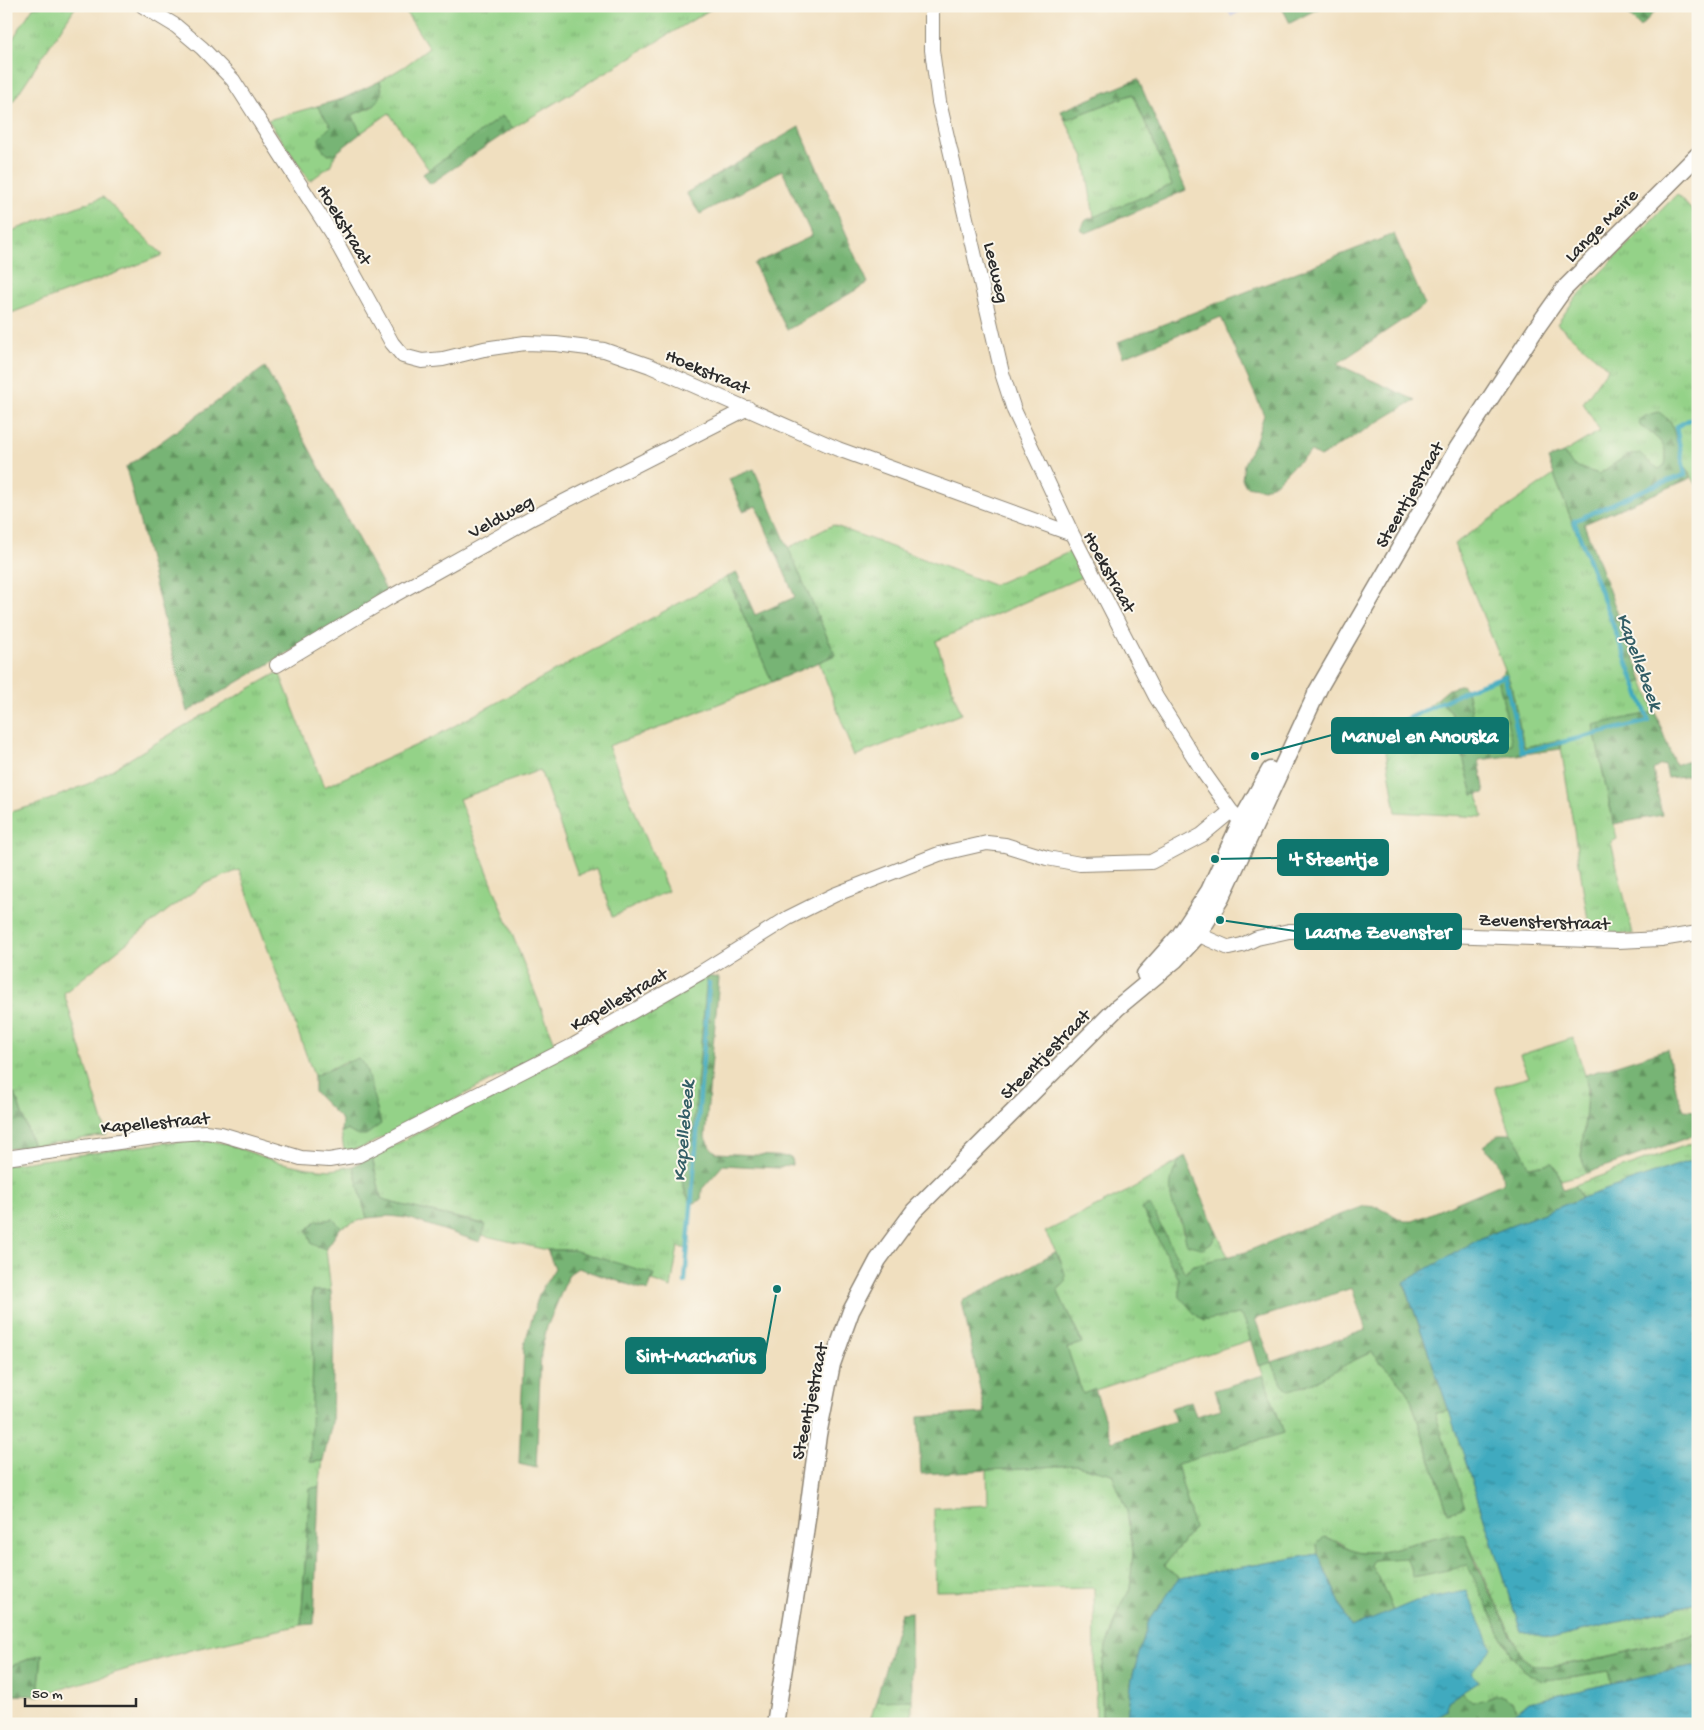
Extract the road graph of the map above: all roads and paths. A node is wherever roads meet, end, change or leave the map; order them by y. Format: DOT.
graph roads {
  1 [pos="144,6"];
  2 [pos="932,6"];
  3 [pos="1698,154"];
  4 [pos="1537,327"];
  5 [pos="748,408"];
  6 [pos="1072,534"];
  7 [pos="277,665"];
  8 [pos="1241,821"];
  9 [pos="1192,932"];
  10 [pos="1698,933"];
  11 [pos="6,1158"];
  12 [pos="774,1724"];
  1 -- 5 [label="street, Hoekstraat"];
  2 -- 6 [label="street, Leeweg"];
  3 -- 4 [label="street, Lange Meire"];
  4 -- 8 [label="street, Steentjestraat"];
  5 -- 6 [label="street, Hoekstraat"];
  5 -- 7 [label="street, Veldweg"];
  6 -- 8 [label="street, Hoekstraat"];
  8 -- 9 [label="street, Steentjestraat"];
  8 -- 11 [label="street, Kapellestraat"];
  9 -- 10 [label="street, Zevensterstraat"];
  9 -- 12 [label="street, Steentjestraat"];
}
